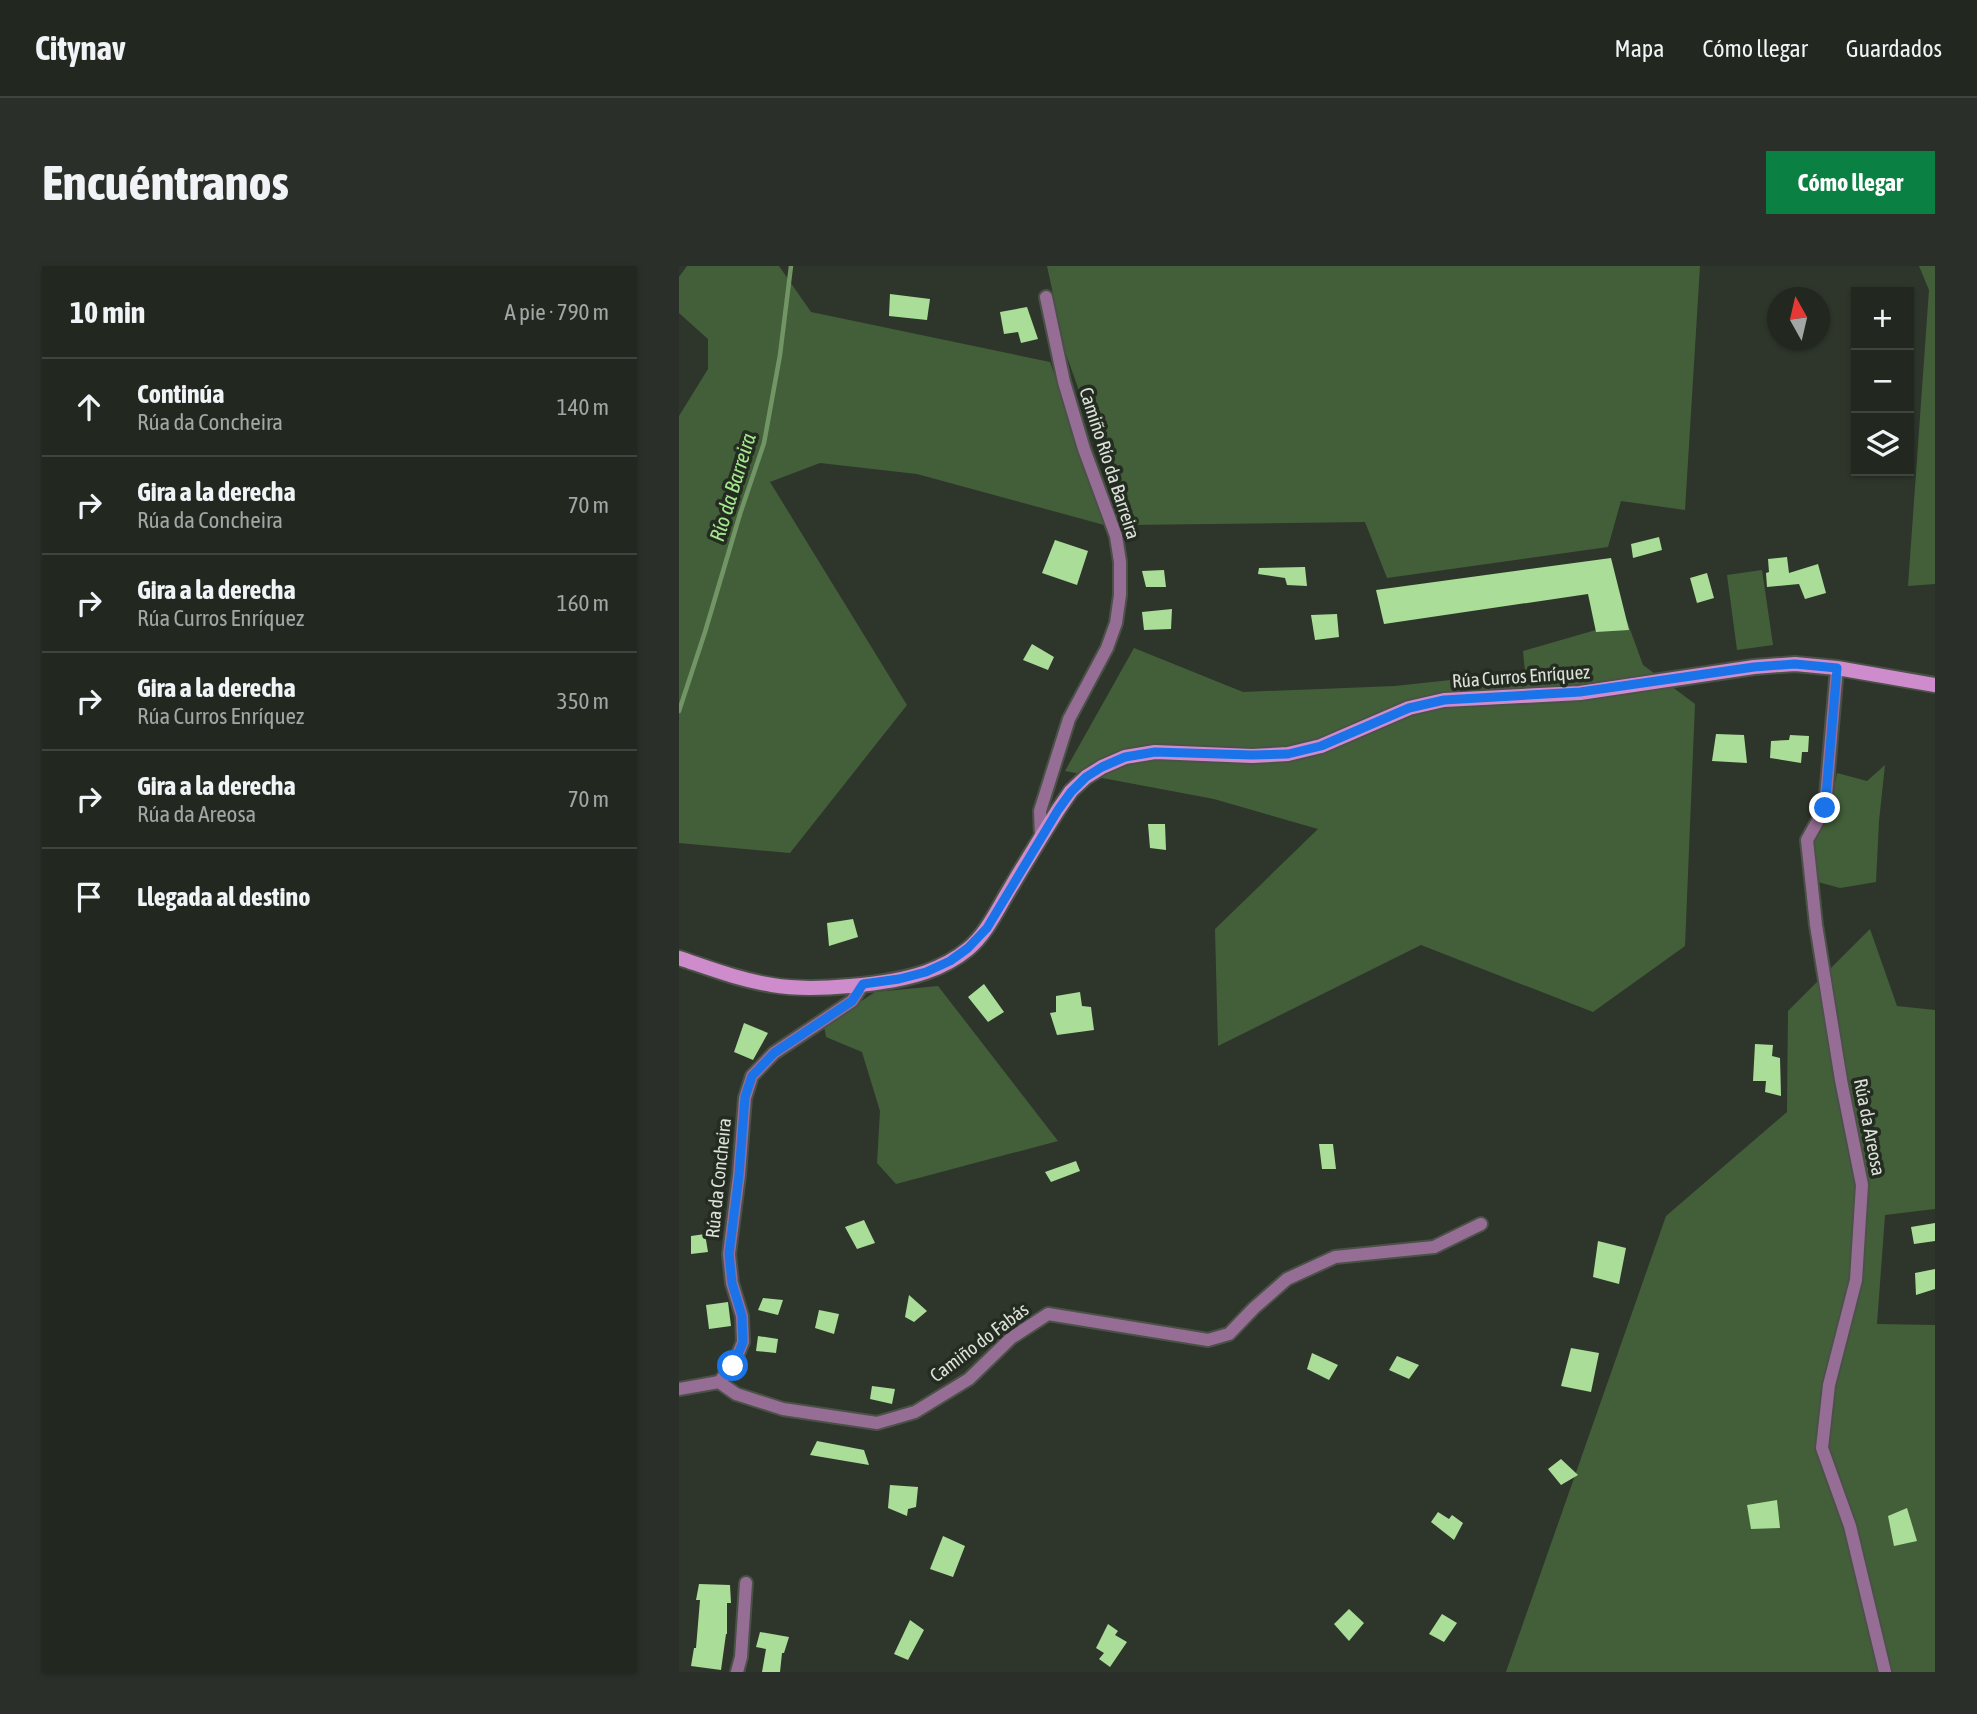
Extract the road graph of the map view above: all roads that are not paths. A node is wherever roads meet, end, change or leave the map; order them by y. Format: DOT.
graph roads {
  1 [pos="1046,296"];
  2 [pos="1837,668"];
  3 [pos="1935,685"];
  4 [pos="1041,837"];
  5 [pos="679,958"];
  6 [pos="863,984"];
  7 [pos="1481,1224"];
  8 [pos="719,1382"];
  9 [pos="679,1389"];
  10 [pos="746,1583"];
  11 [pos="737,1672"];
  12 [pos="1885,1672"];
  1 -- 4 [label="street, Camiño Río da Barreira"];
  2 -- 3 [label="street, Rúa Curros Enríquez"];
  2 -- 4 [label="street, Rúa Curros Enríquez"];
  2 -- 12 [label="street, Rúa da Areosa"];
  4 -- 6 [label="street, Rúa Curros Enríquez"];
  5 -- 6 [label="street, Rúa Curros Enríquez"];
  6 -- 8 [label="street, Rúa da Concheira"];
  7 -- 8 [label="street, Camiño do Fabás"];
  8 -- 9 [label="street"];
  10 -- 11 [label="street"];
}
